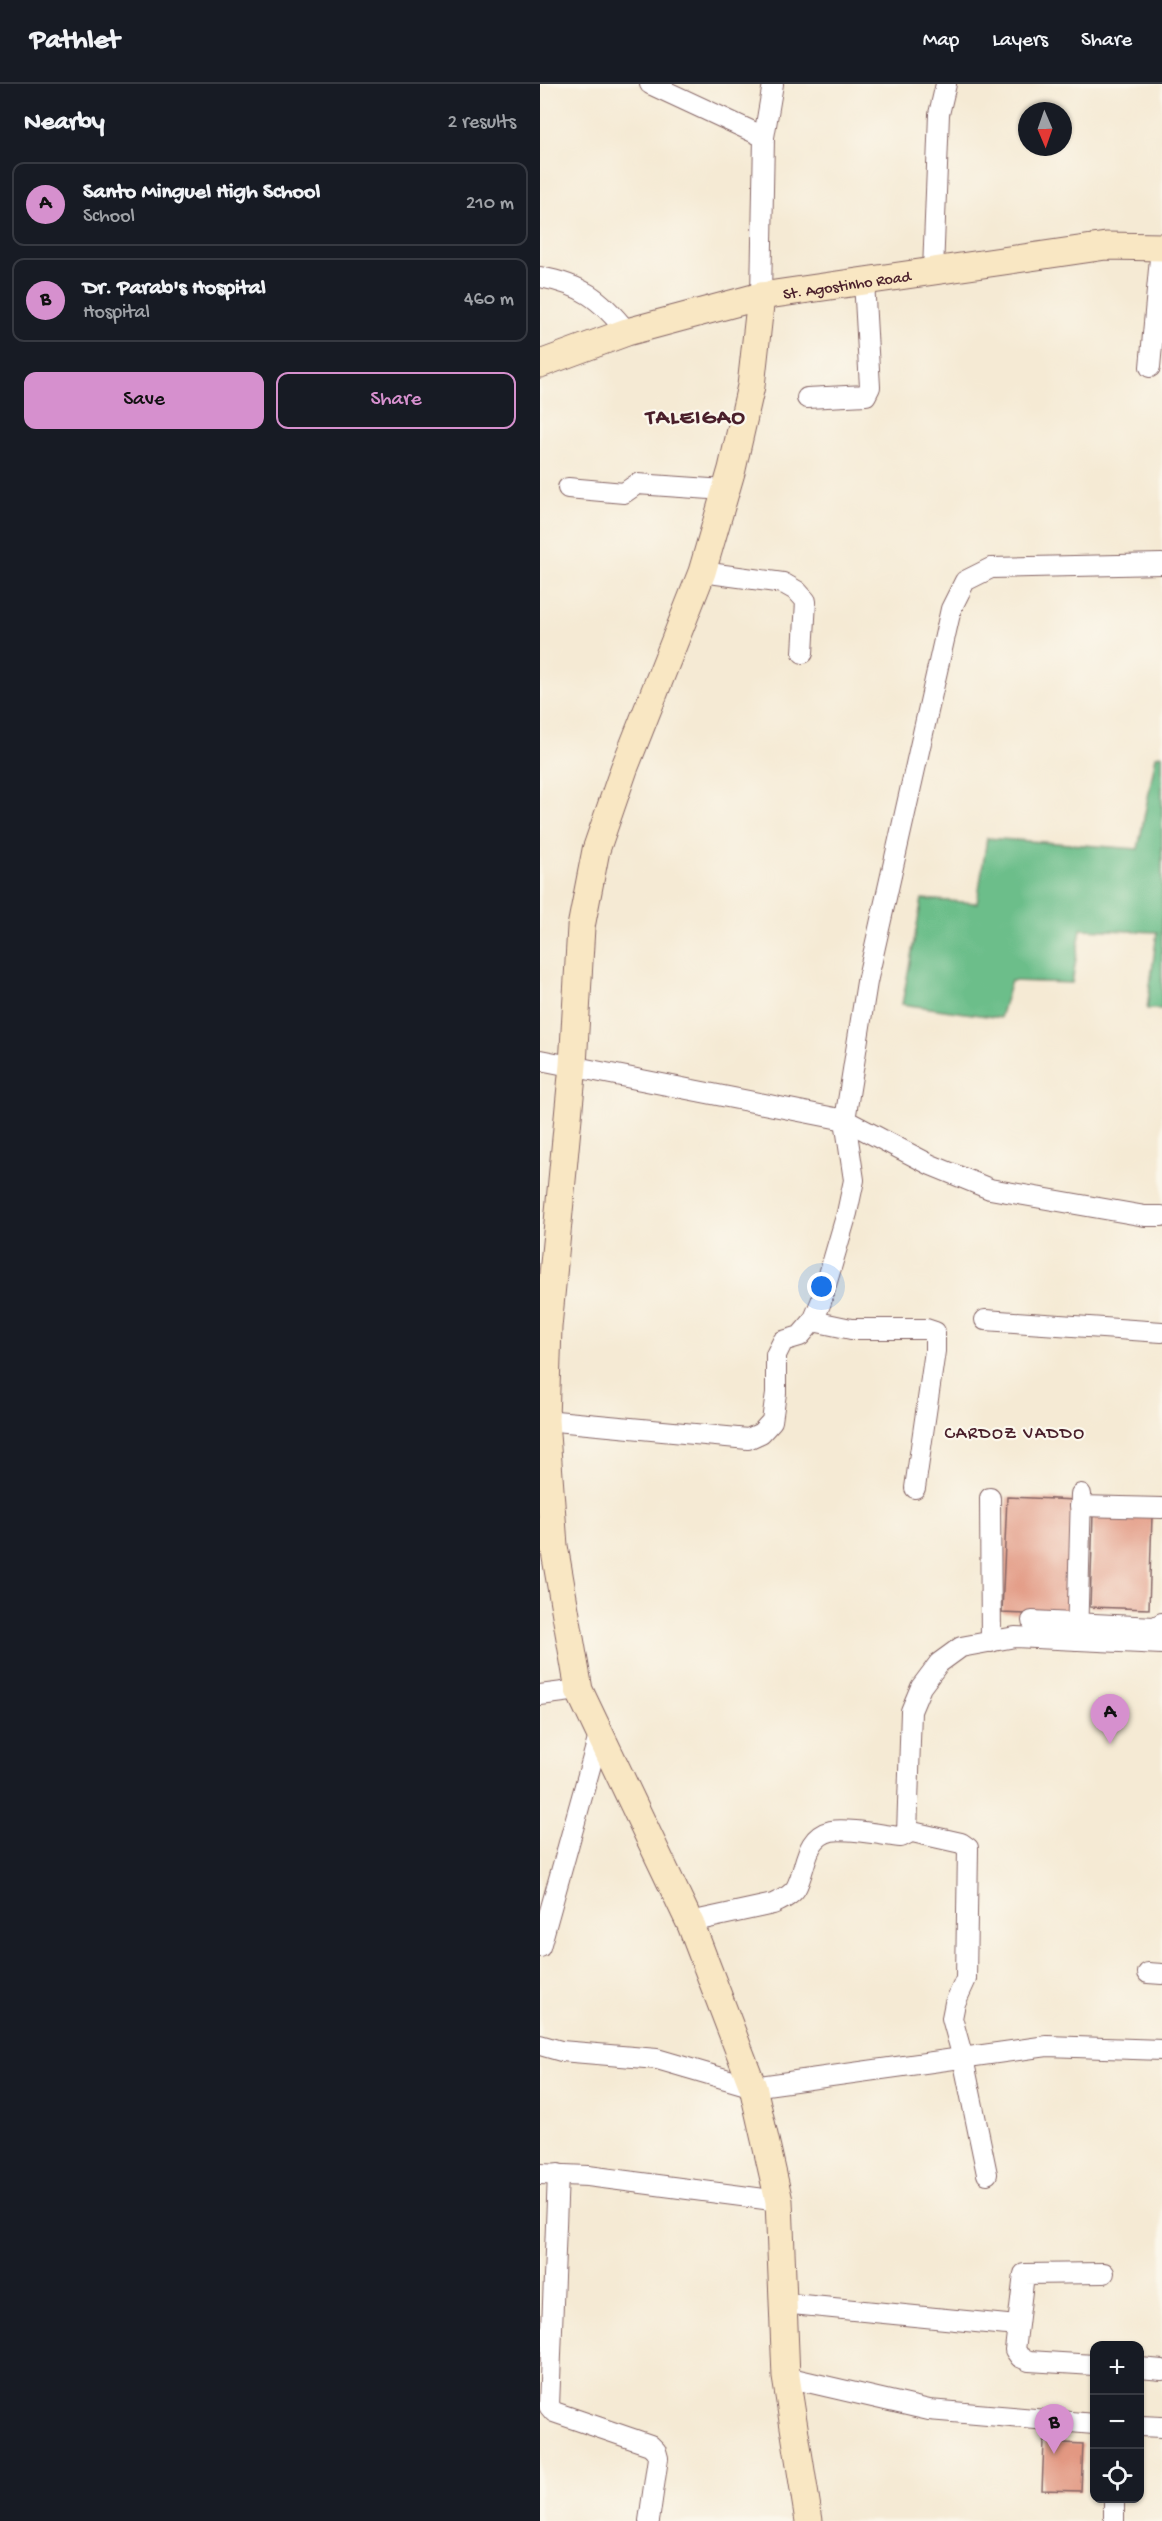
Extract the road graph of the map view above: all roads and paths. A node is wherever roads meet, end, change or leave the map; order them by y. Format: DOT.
graph roads {
  1 [pos="650,84"];
  2 [pos="773,84"];
  3 [pos="946,84"];
  4 [pos="764,137"];
  5 [pos="1161,247"];
  6 [pos="933,271"];
  7 [pos="540,277"];
  8 [pos="864,281"];
  9 [pos="760,296"];
  10 [pos="627,332"];
  11 [pos="540,364"];
  12 [pos="1150,367"];
  13 [pos="807,398"];
  14 [pos="568,488"];
  15 [pos="726,490"];
  16 [pos="1162,564"];
  17 [pos="702,572"];
  18 [pos="803,653"];
  19 [pos="540,1059"];
  20 [pos="573,1065"];
  21 [pos="845,1120"];
  22 [pos="1162,1216"];
  23 [pos="548,1245"];
  24 [pos="985,1320"];
  25 [pos="813,1321"];
  26 [pos="1162,1332"];
  27 [pos="545,1420"];
  28 [pos="915,1488"];
  29 [pos="990,1498"];
  30 [pos="1162,1508"];
  31 [pos="1032,1621"];
  32 [pos="1162,1623"];
  33 [pos="1078,1632"];
  34 [pos="991,1642"];
  35 [pos="1162,1644"];
  36 [pos="579,1690"];
  37 [pos="540,1695"];
  38 [pos="600,1732"];
  39 [pos="908,1831"];
  40 [pos="690,1922"];
  41 [pos="540,1947"];
  42 [pos="540,2045"];
  43 [pos="1162,2050"];
  44 [pos="963,2058"];
  45 [pos="753,2087"];
  46 [pos="549,2174"];
  47 [pos="987,2174"];
  48 [pos="779,2201"];
  49 [pos="1104,2273"];
  50 [pos="782,2303"];
  51 [pos="1017,2326"];
  52 [pos="1090,2365"];
  53 [pos="1144,2368"];
  54 [pos="1162,2370"];
  55 [pos="786,2377"];
  56 [pos="1090,2424"];
  57 [pos="1144,2426"];
  58 [pos="1162,2427"];
  59 [pos="1114,2503"];
  60 [pos="649,2521"];
  61 [pos="809,2521"];
  62 [pos="1114,2521"];
  1 -- 4 [label="street"];
  2 -- 4 [label="street"];
  3 -- 6 [label="street"];
  4 -- 9 [label="street"];
  5 -- 6 [label="main road, St. Agostinho Road"];
  5 -- 12 [label="street"];
  6 -- 8 [label="main road, St. Agostinho Road"];
  7 -- 10 [label="street"];
  8 -- 9 [label="main road, St. Agostinho Road"];
  8 -- 13 [label="street"];
  9 -- 10 [label="main road, St. Agostinho Road"];
  9 -- 15 [label="main road"];
  10 -- 11 [label="main road, St. Agostinho Road"];
  14 -- 15 [label="street"];
  15 -- 17 [label="main road"];
  16 -- 21 [label="street"];
  17 -- 18 [label="street"];
  17 -- 20 [label="main road"];
  19 -- 20 [label="street"];
  20 -- 21 [label="street"];
  20 -- 23 [label="main road"];
  21 -- 22 [label="street"];
  21 -- 25 [label="street"];
  23 -- 27 [label="main road"];
  24 -- 26 [label="street"];
  25 -- 27 [label="street"];
  25 -- 28 [label="street"];
  27 -- 36 [label="main road"];
  29 -- 34 [label="street"];
  30 -- 33 [label="street"];
  31 -- 33 [label="street"];
  32 -- 33 [label="street"];
  33 -- 34 [label="street"];
  33 -- 35 [label="street"];
  34 -- 39 [label="street"];
  36 -- 37 [label="street"];
  36 -- 38 [label="main road"];
  38 -- 40 [label="main road"];
  38 -- 41 [label="street"];
  39 -- 40 [label="street"];
  39 -- 44 [label="street"];
  40 -- 45 [label="main road"];
  42 -- 45 [label="street"];
  43 -- 44 [label="street"];
  44 -- 45 [label="street"];
  44 -- 47 [label="street"];
  45 -- 48 [label="main road"];
  46 -- 48 [label="street"];
  46 -- 60 [label="street"];
  48 -- 50 [label="main road"];
  49 -- 51 [label="street"];
  50 -- 51 [label="street"];
  50 -- 55 [label="main road"];
  51 -- 52 [label="street"];
  53 -- 54 [label="street"];
  55 -- 56 [label="street"];
  55 -- 61 [label="main road"];
  57 -- 58 [label="street"];
  59 -- 62 [label="street"];
}
